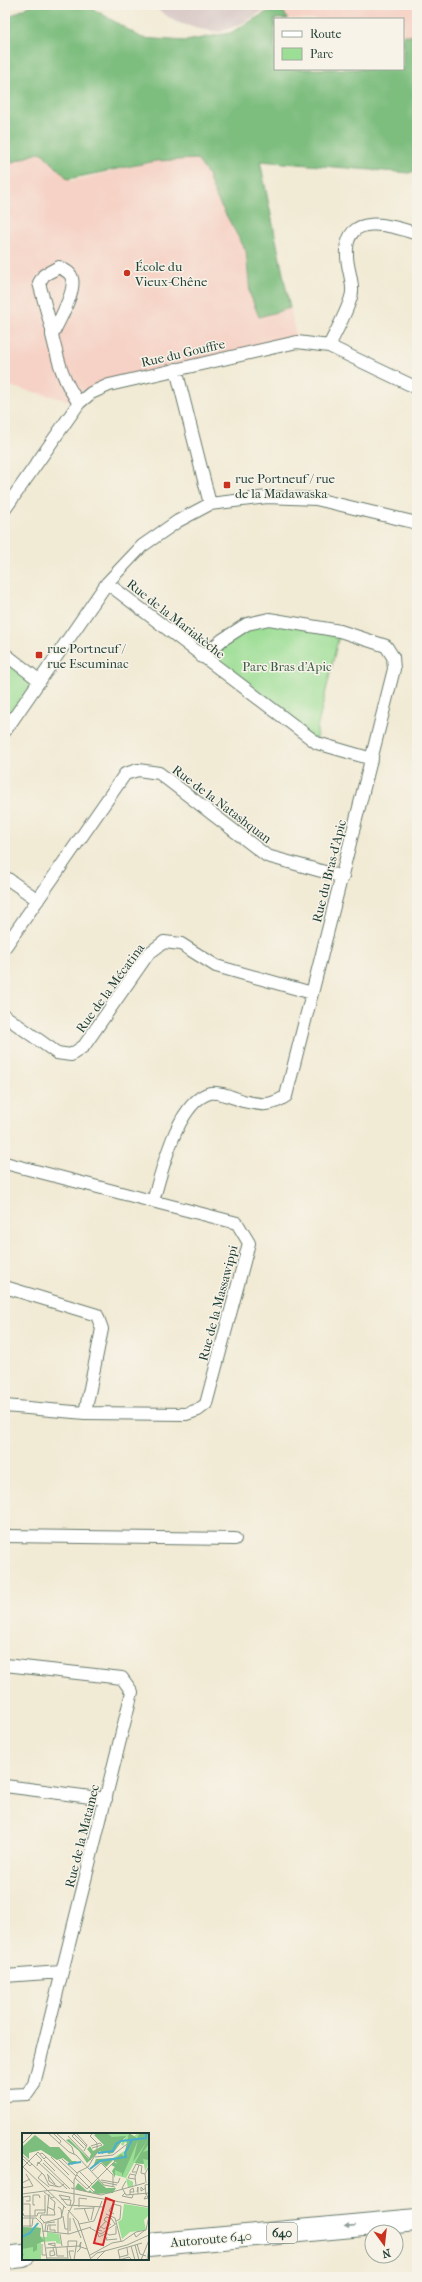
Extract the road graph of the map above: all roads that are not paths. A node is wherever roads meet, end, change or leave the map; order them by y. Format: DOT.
graph roads {
  1 [pos="417,234"];
  2 [pos="52,335"];
  3 [pos="329,346"];
  4 [pos="176,369"];
  5 [pos="417,388"];
  6 [pos="79,403"];
  7 [pos="210,504"];
  8 [pos="5,507"];
  9 [pos="417,523"];
  10 [pos="107,583"];
  11 [pos="5,654"];
  12 [pos="202,657"];
  13 [pos="40,681"];
  14 [pos="5,731"];
  15 [pos="372,759"];
  16 [pos="5,877"];
  17 [pos="343,877"];
  18 [pos="38,900"];
  19 [pos="5,947"];
  20 [pos="312,993"];
  21 [pos="5,1016"];
  22 [pos="5,1163"];
  23 [pos="153,1201"];
  24 [pos="5,1287"];
  25 [pos="5,1406"];
  26 [pos="85,1413"];
  27 [pos="5,1536"];
  28 [pos="235,1539"];
  29 [pos="5,1665"];
  30 [pos="5,1786"];
  31 [pos="106,1799"];
  32 [pos="61,1972"];
  33 [pos="5,1976"];
  34 [pos="5,2096"];
  35 [pos="417,2220"];
  36 [pos="149,2245"];
  37 [pos="22,2256"];
  38 [pos="5,2258"];
  1 -- 3 [label="street"];
  2 -- 2 [label="street"];
  2 -- 6 [label="street"];
  3 -- 4 [label="street, Rue du Gouffre"];
  3 -- 5 [label="street, Rue du Gouffre"];
  4 -- 6 [label="street, Rue du Gouffre"];
  4 -- 7 [label="street"];
  6 -- 8 [label="street, Rue du Gouffre"];
  7 -- 9 [label="street"];
  7 -- 10 [label="street"];
  10 -- 12 [label="street, Rue de la Mariakèche"];
  10 -- 13 [label="street"];
  11 -- 13 [label="street"];
  12 -- 15 [label="street, Rue de la Mariakèche"];
  12 -- 15 [label="street, Rue du Bras-d'Apic"];
  13 -- 14 [label="street"];
  15 -- 17 [label="street, Rue du Bras-d'Apic"];
  16 -- 18 [label="street"];
  17 -- 18 [label="street, Rue de la Natashquan"];
  17 -- 20 [label="street, Rue du Bras-d'Apic"];
  18 -- 19 [label="street, Rue de la Natashquan"];
  20 -- 21 [label="street, Rue de la Mécatina"];
  20 -- 23 [label="street, Rue du Bras-d'Apic"];
  22 -- 23 [label="street, Rue de la Massawippi"];
  23 -- 26 [label="street, Rue de la Massawippi"];
  24 -- 26 [label="street"];
  25 -- 26 [label="street, Rue de la Massawippi"];
  27 -- 28 [label="street"];
  29 -- 31 [label="street, Rue de la Matamec"];
  30 -- 31 [label="street"];
  31 -- 32 [label="street, Rue de la Matamec"];
  32 -- 33 [label="street"];
  32 -- 34 [label="street, Rue de la Matamec"];
  35 -- 36 [label="highway, Autoroute 640 / 640, one-way"];
  37 -- 38 [label="highway"];
}
